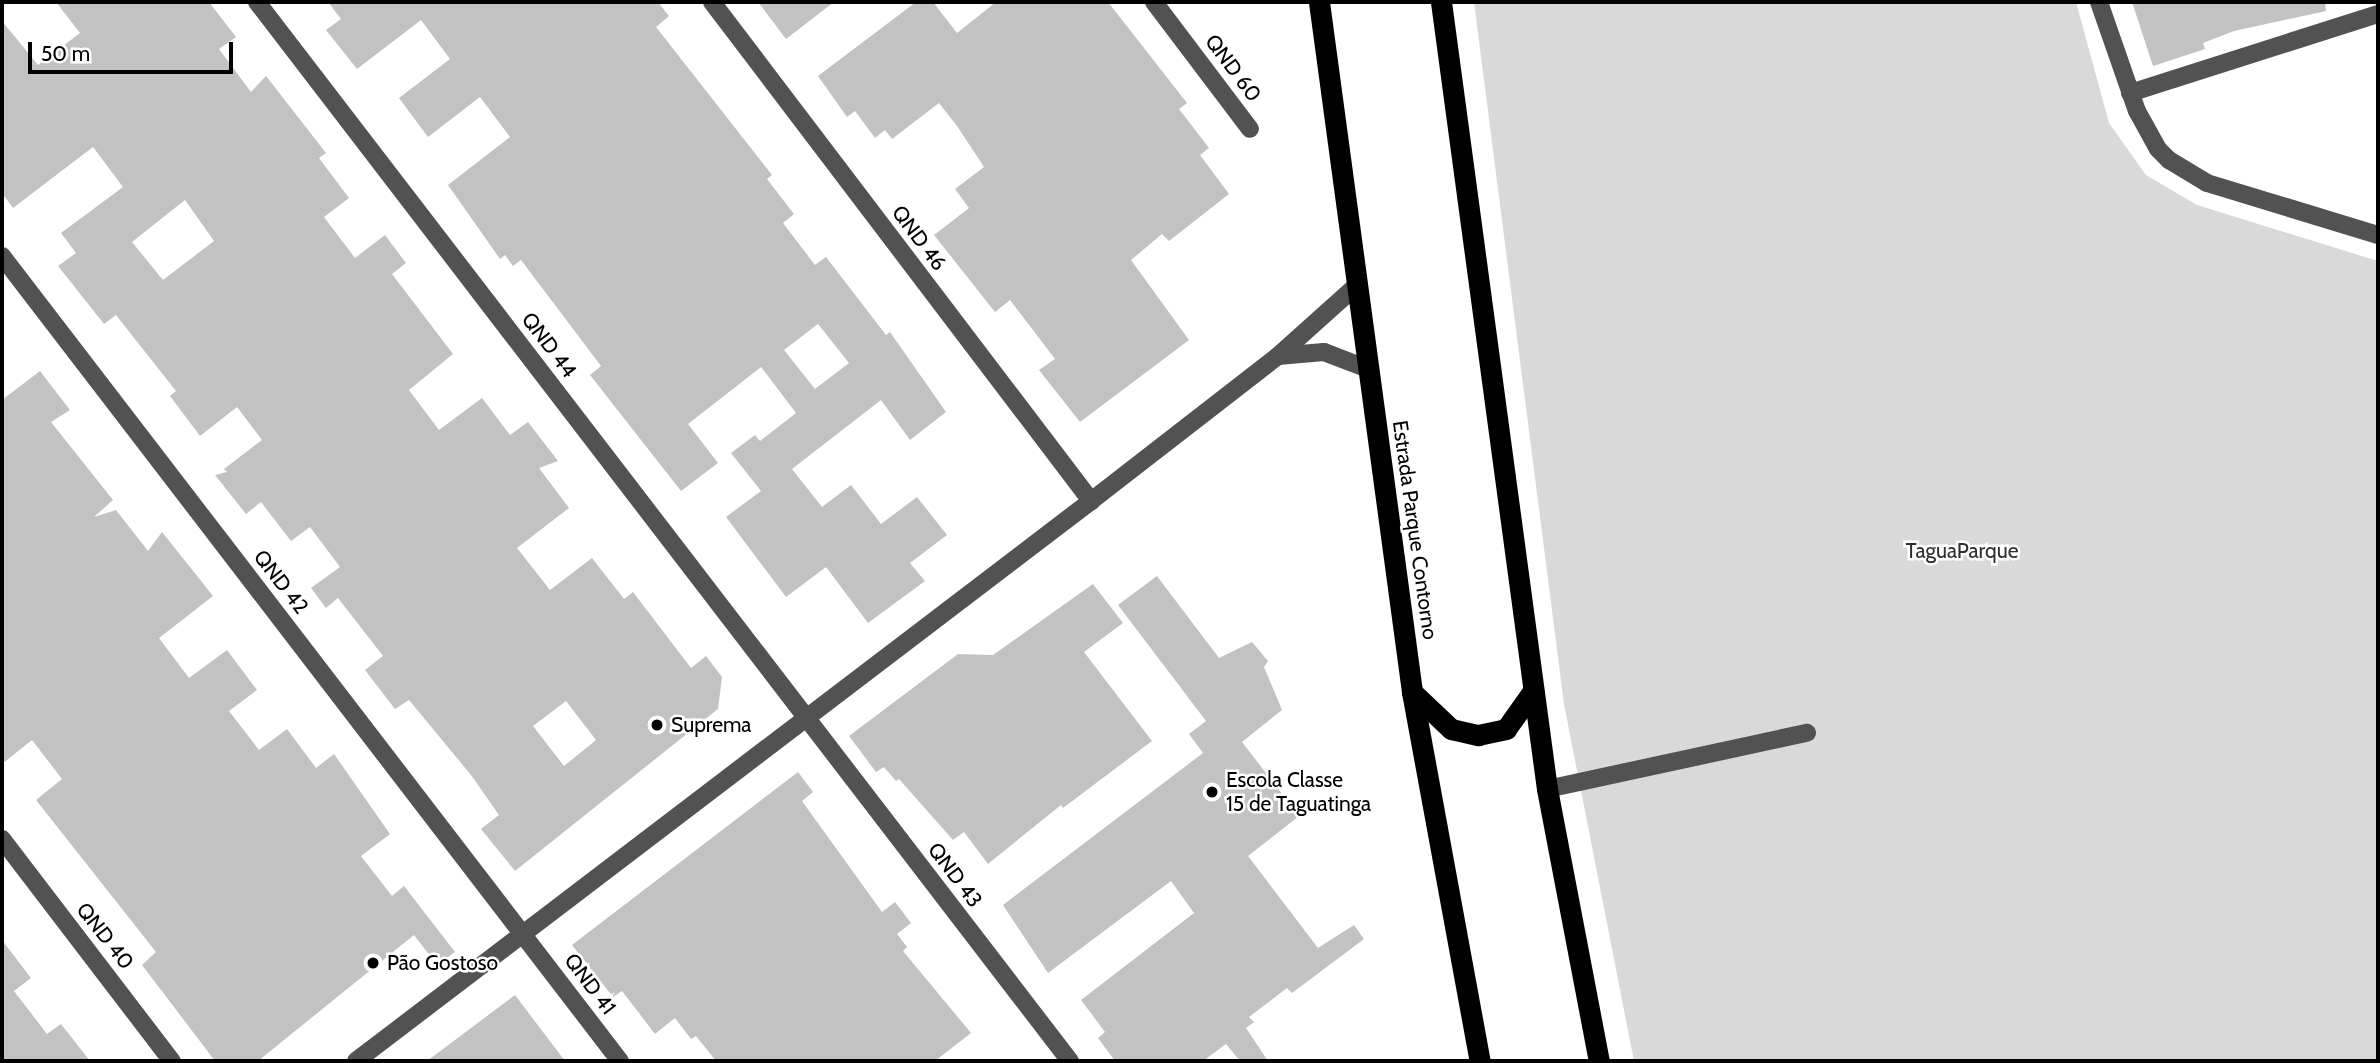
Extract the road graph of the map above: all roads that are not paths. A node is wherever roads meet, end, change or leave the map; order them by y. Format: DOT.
graph roads {
  1 [pos="257,2"];
  2 [pos="712,2"];
  3 [pos="1154,2"];
  4 [pos="1320,2"];
  5 [pos="1441,2"];
  6 [pos="2099,2"];
  7 [pos="2378,13"];
  8 [pos="2130,93"];
  9 [pos="1250,129"];
  10 [pos="2378,235"];
  11 [pos="2,256"];
  12 [pos="1357,285"];
  13 [pos="1278,356"];
  14 [pos="1368,369"];
  15 [pos="1091,501"];
  16 [pos="1533,691"];
  17 [pos="1412,692"];
  18 [pos="805,716"];
  19 [pos="1807,733"];
  20 [pos="1546,789"];
  21 [pos="2,839"];
  22 [pos="524,935"];
  23 [pos="172,1061"];
  24 [pos="356,1061"];
  25 [pos="620,1061"];
  26 [pos="1070,1061"];
  27 [pos="1480,1061"];
  28 [pos="1599,1061"];
  1 -- 18 [label="street, QND 44"];
  2 -- 15 [label="street, QND 46"];
  3 -- 9 [label="street, QND 60"];
  4 -- 12 [label="highway, Estrada Parque Contorno"];
  5 -- 16 [label="highway"];
  6 -- 8 [label="street"];
  7 -- 8 [label="street"];
  8 -- 10 [label="street"];
  11 -- 22 [label="street, QND 42"];
  12 -- 13 [label="street"];
  12 -- 14 [label="highway, Estrada Parque Contorno"];
  13 -- 14 [label="street"];
  13 -- 15 [label="street"];
  14 -- 17 [label="highway, Estrada Parque Contorno"];
  15 -- 18 [label="street"];
  16 -- 17 [label="highway"];
  16 -- 20 [label="highway"];
  17 -- 27 [label="highway, Estrada Parque Contorno"];
  18 -- 22 [label="street"];
  18 -- 26 [label="street, QND 43"];
  19 -- 20 [label="street"];
  20 -- 28 [label="highway"];
  21 -- 23 [label="street, QND 40"];
  22 -- 24 [label="street"];
  22 -- 25 [label="street, QND 41"];
}
